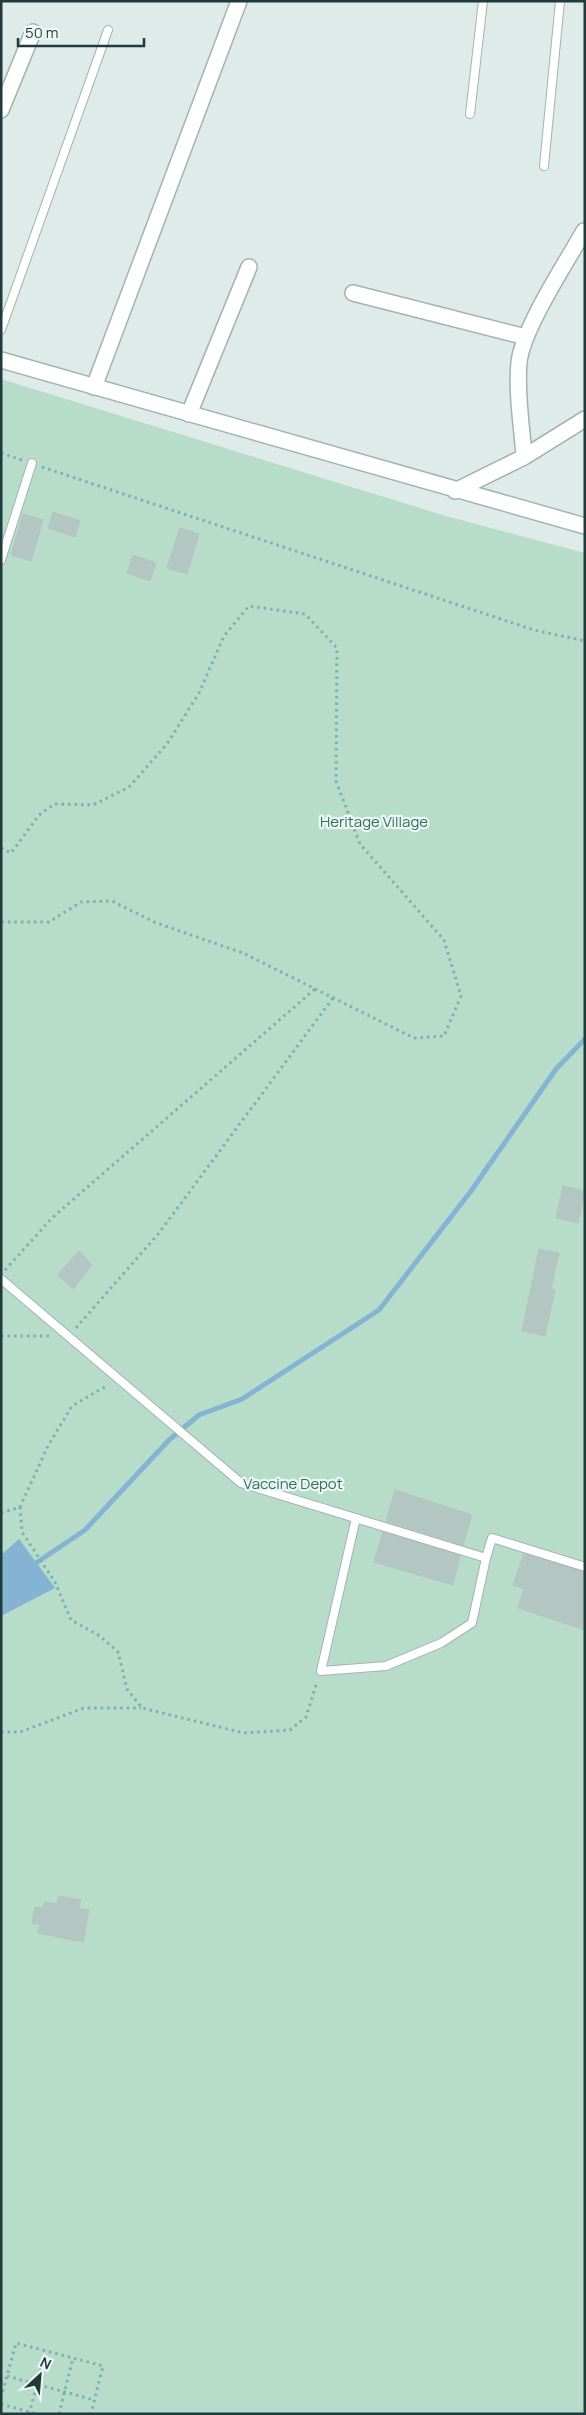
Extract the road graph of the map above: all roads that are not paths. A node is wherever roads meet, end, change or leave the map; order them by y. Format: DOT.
graph roads {
  1 [pos="240,1"];
  2 [pos="483,1"];
  3 [pos="560,1"];
  4 [pos="108,30"];
  5 [pos="33,32"];
  6 [pos="1,110"];
  7 [pos="470,114"];
  8 [pos="544,166"];
  9 [pos="584,232"];
  10 [pos="249,266"];
  11 [pos="353,293"];
  12 [pos="1,330"];
  13 [pos="526,337"];
  14 [pos="1,360"];
  15 [pos="94,387"];
  16 [pos="189,414"];
  17 [pos="585,419"];
  18 [pos="524,457"];
  19 [pos="32,463"];
  20 [pos="455,491"];
  21 [pos="585,526"];
  22 [pos="1,560"];
  23 [pos="1,1279"];
  24 [pos="356,1518"];
  25 [pos="486,1558"];
  26 [pos="585,1567"];
  1 -- 15 [label="street"];
  2 -- 7 [label="lane"];
  3 -- 8 [label="lane"];
  4 -- 12 [label="lane"];
  5 -- 6 [label="street"];
  9 -- 13 [label="street"];
  10 -- 16 [label="street"];
  11 -- 13 [label="street"];
  13 -- 18 [label="street"];
  14 -- 15 [label="street"];
  15 -- 16 [label="street"];
  16 -- 20 [label="street"];
  17 -- 18 [label="street"];
  18 -- 20 [label="street"];
  19 -- 22 [label="lane"];
  20 -- 21 [label="street"];
  23 -- 24 [label="lane"];
  24 -- 25 [label="lane"];
  24 -- 25 [label="lane"];
  25 -- 26 [label="lane"];
}
